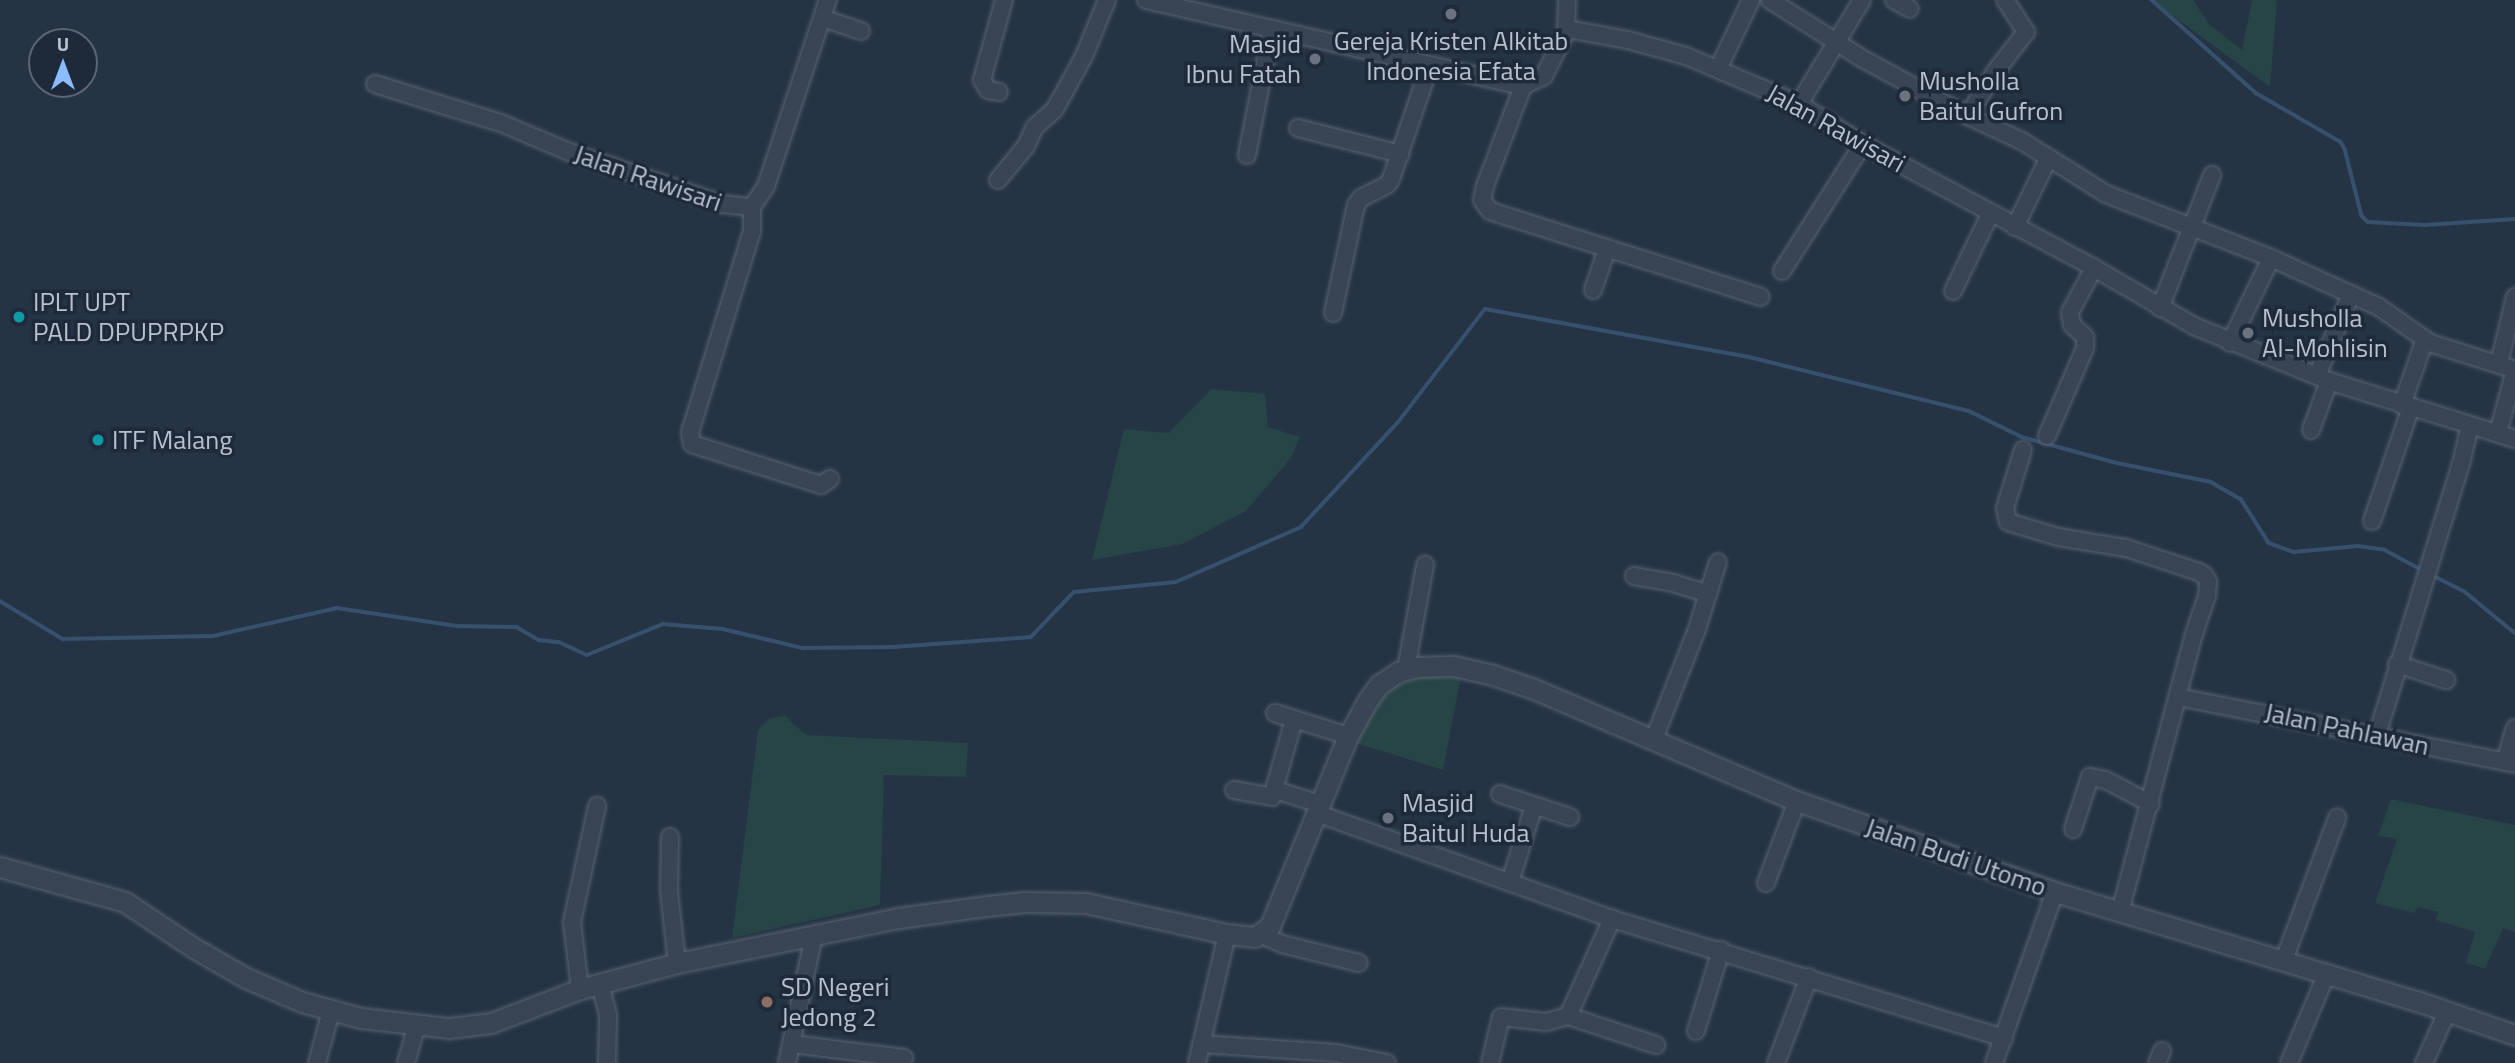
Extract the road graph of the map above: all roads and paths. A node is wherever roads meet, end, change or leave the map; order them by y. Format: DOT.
graph roads {
  1 [pos="828,0"];
  2 [pos="1004,0"];
  3 [pos="1107,0"];
  4 [pos="1146,0"];
  5 [pos="1567,0"];
  6 [pos="1751,0"];
  7 [pos="1770,0"];
  8 [pos="1862,0"];
  9 [pos="1894,0"];
  10 [pos="2005,0"];
  11 [pos="1910,9"];
  12 [pos="822,18"];
  13 [pos="862,31"];
  14 [pos="1271,31"];
  15 [pos="1566,32"];
  16 [pos="1835,42"];
  17 [pos="1430,65"];
  18 [pos="1719,68"];
  19 [pos="375,83"];
  20 [pos="1523,86"];
  21 [pos="999,92"];
  22 [pos="1799,104"];
  23 [pos="1968,116"];
  24 [pos="1298,128"];
  25 [pos="1863,144"];
  26 [pos="1401,154"];
  27 [pos="1247,155"];
  28 [pos="2048,159"];
  29 [pos="2212,175"];
  30 [pos="998,180"];
  31 [pos="752,207"];
  32 [pos="1990,214"];
  33 [pos="2015,227"];
  34 [pos="2192,230"];
  35 [pos="1607,249"];
  36 [pos="2271,258"];
  37 [pos="2094,268"];
  38 [pos="1782,271"];
  39 [pos="1593,290"];
  40 [pos="1953,290"];
  41 [pos="2351,294"];
  42 [pos="1761,297"];
  43 [pos="2515,297"];
  44 [pos="2160,308"];
  45 [pos="1333,313"];
  46 [pos="2425,339"];
  47 [pos="2230,342"];
  48 [pos="2507,367"];
  49 [pos="2323,379"];
  50 [pos="2407,406"];
  51 [pos="2470,425"];
  52 [pos="2311,430"];
  53 [pos="2498,433"];
  54 [pos="2047,436"];
  55 [pos="2515,439"];
  56 [pos="2024,450"];
  57 [pos="830,479"];
  58 [pos="2372,521"];
  59 [pos="1718,562"];
  60 [pos="1425,565"];
  61 [pos="1634,576"];
  62 [pos="1708,594"];
  63 [pos="2398,664"];
  64 [pos="1406,669"];
  65 [pos="2446,680"];
  66 [pos="2178,697"];
  67 [pos="1275,713"];
  68 [pos="1294,720"];
  69 [pos="2515,729"];
  70 [pos="2377,735"];
  71 [pos="1348,736"];
  72 [pos="1654,739"];
  73 [pos="2510,763"];
  74 [pos="1234,790"];
  75 [pos="1275,790"];
  76 [pos="1500,794"];
  77 [pos="1797,801"];
  78 [pos="2151,804"];
  79 [pos="597,806"];
  80 [pos="1534,806"];
  81 [pos="1318,808"];
  82 [pos="1570,817"];
  83 [pos="2337,817"];
  84 [pos="2073,829"];
  85 [pos="670,837"];
  86 [pos="0,867"];
  87 [pos="1510,882"];
  88 [pos="1766,883"];
  89 [pos="2055,892"];
  90 [pos="2120,912"];
  91 [pos="1612,919"];
  92 [pos="1227,934"];
  93 [pos="814,935"];
  94 [pos="1262,935"];
  95 [pos="1721,950"];
  96 [pos="2284,960"];
  97 [pos="677,962"];
  98 [pos="1359,963"];
  99 [pos="2327,973"];
  100 [pos="1809,977"];
  101 [pos="600,983"];
  102 [pos="580,989"];
  103 [pos="331,1011"];
  104 [pos="2447,1012"];
  105 [pos="1568,1016"];
  106 [pos="417,1025"];
  107 [pos="1696,1031"];
  108 [pos="2515,1035"];
  109 [pos="2004,1038"];
  110 [pos="1201,1044"];
  111 [pos="792,1045"];
  112 [pos="1656,1045"];
  113 [pos="904,1058"];
  114 [pos="317,1063"];
  115 [pos="406,1063"];
  116 [pos="607,1063"];
  117 [pos="787,1063"];
  118 [pos="1197,1063"];
  119 [pos="1387,1063"];
  120 [pos="1490,1063"];
  121 [pos="1776,1063"];
  122 [pos="1994,1063"];
  123 [pos="2288,1063"];
  124 [pos="2424,1063"];
  1 -- 12 [label="street, Jalan Rawisari"];
  2 -- 21 [label="street"];
  3 -- 30 [label="street"];
  4 -- 14 [label="street"];
  5 -- 15 [label="street"];
  6 -- 18 [label="street"];
  7 -- 16 [label="street"];
  8 -- 16 [label="street"];
  9 -- 11 [label="street"];
  10 -- 23 [label="street"];
  12 -- 13 [label="street"];
  12 -- 31 [label="street, Jalan Rawisari"];
  14 -- 17 [label="street"];
  14 -- 27 [label="street"];
  15 -- 18 [label="street, Jalan Rawisari"];
  15 -- 20 [label="street"];
  16 -- 22 [label="street"];
  16 -- 23 [label="street"];
  17 -- 20 [label="street"];
  17 -- 26 [label="street"];
  18 -- 22 [label="street, Jalan Rawisari"];
  19 -- 31 [label="street, Jalan Rawisari"];
  20 -- 35 [label="street"];
  22 -- 25 [label="street, Jalan Rawisari"];
  23 -- 28 [label="street"];
  24 -- 26 [label="street"];
  25 -- 32 [label="street, Jalan Rawisari"];
  25 -- 38 [label="street"];
  26 -- 45 [label="street"];
  28 -- 33 [label="street"];
  28 -- 34 [label="street"];
  29 -- 34 [label="street"];
  31 -- 57 [label="street"];
  32 -- 33 [label="street, Jalan Rawisari"];
  32 -- 40 [label="street"];
  33 -- 37 [label="street, Jalan Rawisari"];
  34 -- 36 [label="street"];
  34 -- 44 [label="street"];
  35 -- 39 [label="street"];
  35 -- 42 [label="street"];
  36 -- 41 [label="street"];
  36 -- 47 [label="street"];
  37 -- 44 [label="street, Jalan Rawisari"];
  37 -- 54 [label="street"];
  41 -- 46 [label="street"];
  41 -- 49 [label="street"];
  43 -- 48 [label="street"];
  44 -- 47 [label="street, Jalan Rawisari"];
  46 -- 48 [label="street"];
  46 -- 50 [label="street"];
  47 -- 49 [label="street, Jalan Rawisari"];
  48 -- 53 [label="street"];
  49 -- 50 [label="street, Jalan Rawisari"];
  49 -- 52 [label="street"];
  50 -- 51 [label="street, Jalan Rawisari"];
  50 -- 58 [label="street"];
  51 -- 53 [label="street, Jalan Rawisari"];
  51 -- 63 [label="street"];
  53 -- 55 [label="street, Jalan Rawisari"];
  56 -- 66 [label="street"];
  59 -- 62 [label="street"];
  60 -- 64 [label="street"];
  61 -- 62 [label="street"];
  62 -- 72 [label="street"];
  63 -- 65 [label="street"];
  63 -- 70 [label="street"];
  64 -- 71 [label="street"];
  64 -- 72 [label="street, Jalan Budi Utomo"];
  66 -- 70 [label="street, Jalan Pahlawan"];
  66 -- 78 [label="street"];
  67 -- 68 [label="street"];
  68 -- 71 [label="street"];
  68 -- 75 [label="street"];
  69 -- 73 [label="street"];
  70 -- 73 [label="street, Jalan Pahlawan"];
  71 -- 81 [label="street"];
  72 -- 77 [label="street, Jalan Budi Utomo"];
  74 -- 75 [label="street"];
  75 -- 81 [label="street"];
  76 -- 80 [label="street"];
  77 -- 88 [label="street"];
  77 -- 89 [label="street, Jalan Budi Utomo"];
  78 -- 84 [label="street"];
  78 -- 90 [label="street"];
  79 -- 102 [label="street"];
  80 -- 82 [label="street"];
  80 -- 87 [label="street"];
  81 -- 87 [label="street"];
  81 -- 94 [label="street"];
  83 -- 96 [label="street"];
  85 -- 97 [label="street"];
  86 -- 103 [label="street"];
  87 -- 91 [label="street"];
  89 -- 90 [label="street, Jalan Budi Utomo"];
  89 -- 109 [label="street"];
  90 -- 96 [label="street, Jalan Budi Utomo"];
  91 -- 95 [label="street"];
  91 -- 105 [label="street"];
  92 -- 93 [label="street"];
  92 -- 94 [label="street"];
  92 -- 110 [label="street"];
  93 -- 97 [label="street"];
  93 -- 111 [label="street"];
  94 -- 98 [label="street"];
  95 -- 100 [label="street"];
  95 -- 107 [label="street"];
  96 -- 99 [label="street, Jalan Budi Utomo"];
  97 -- 101 [label="street"];
  99 -- 104 [label="street, Jalan Budi Utomo"];
  99 -- 123 [label="street"];
  100 -- 109 [label="street"];
  100 -- 121 [label="street"];
  101 -- 102 [label="street"];
  101 -- 116 [label="street"];
  102 -- 106 [label="street"];
  103 -- 106 [label="street"];
  103 -- 114 [label="street"];
  104 -- 108 [label="street, Jalan Budi Utomo"];
  104 -- 124 [label="street"];
  105 -- 112 [label="street"];
  105 -- 120 [label="street"];
  106 -- 115 [label="street"];
  109 -- 122 [label="street"];
  110 -- 118 [label="street"];
  110 -- 119 [label="street"];
  111 -- 113 [label="street"];
  111 -- 117 [label="street"];
}
